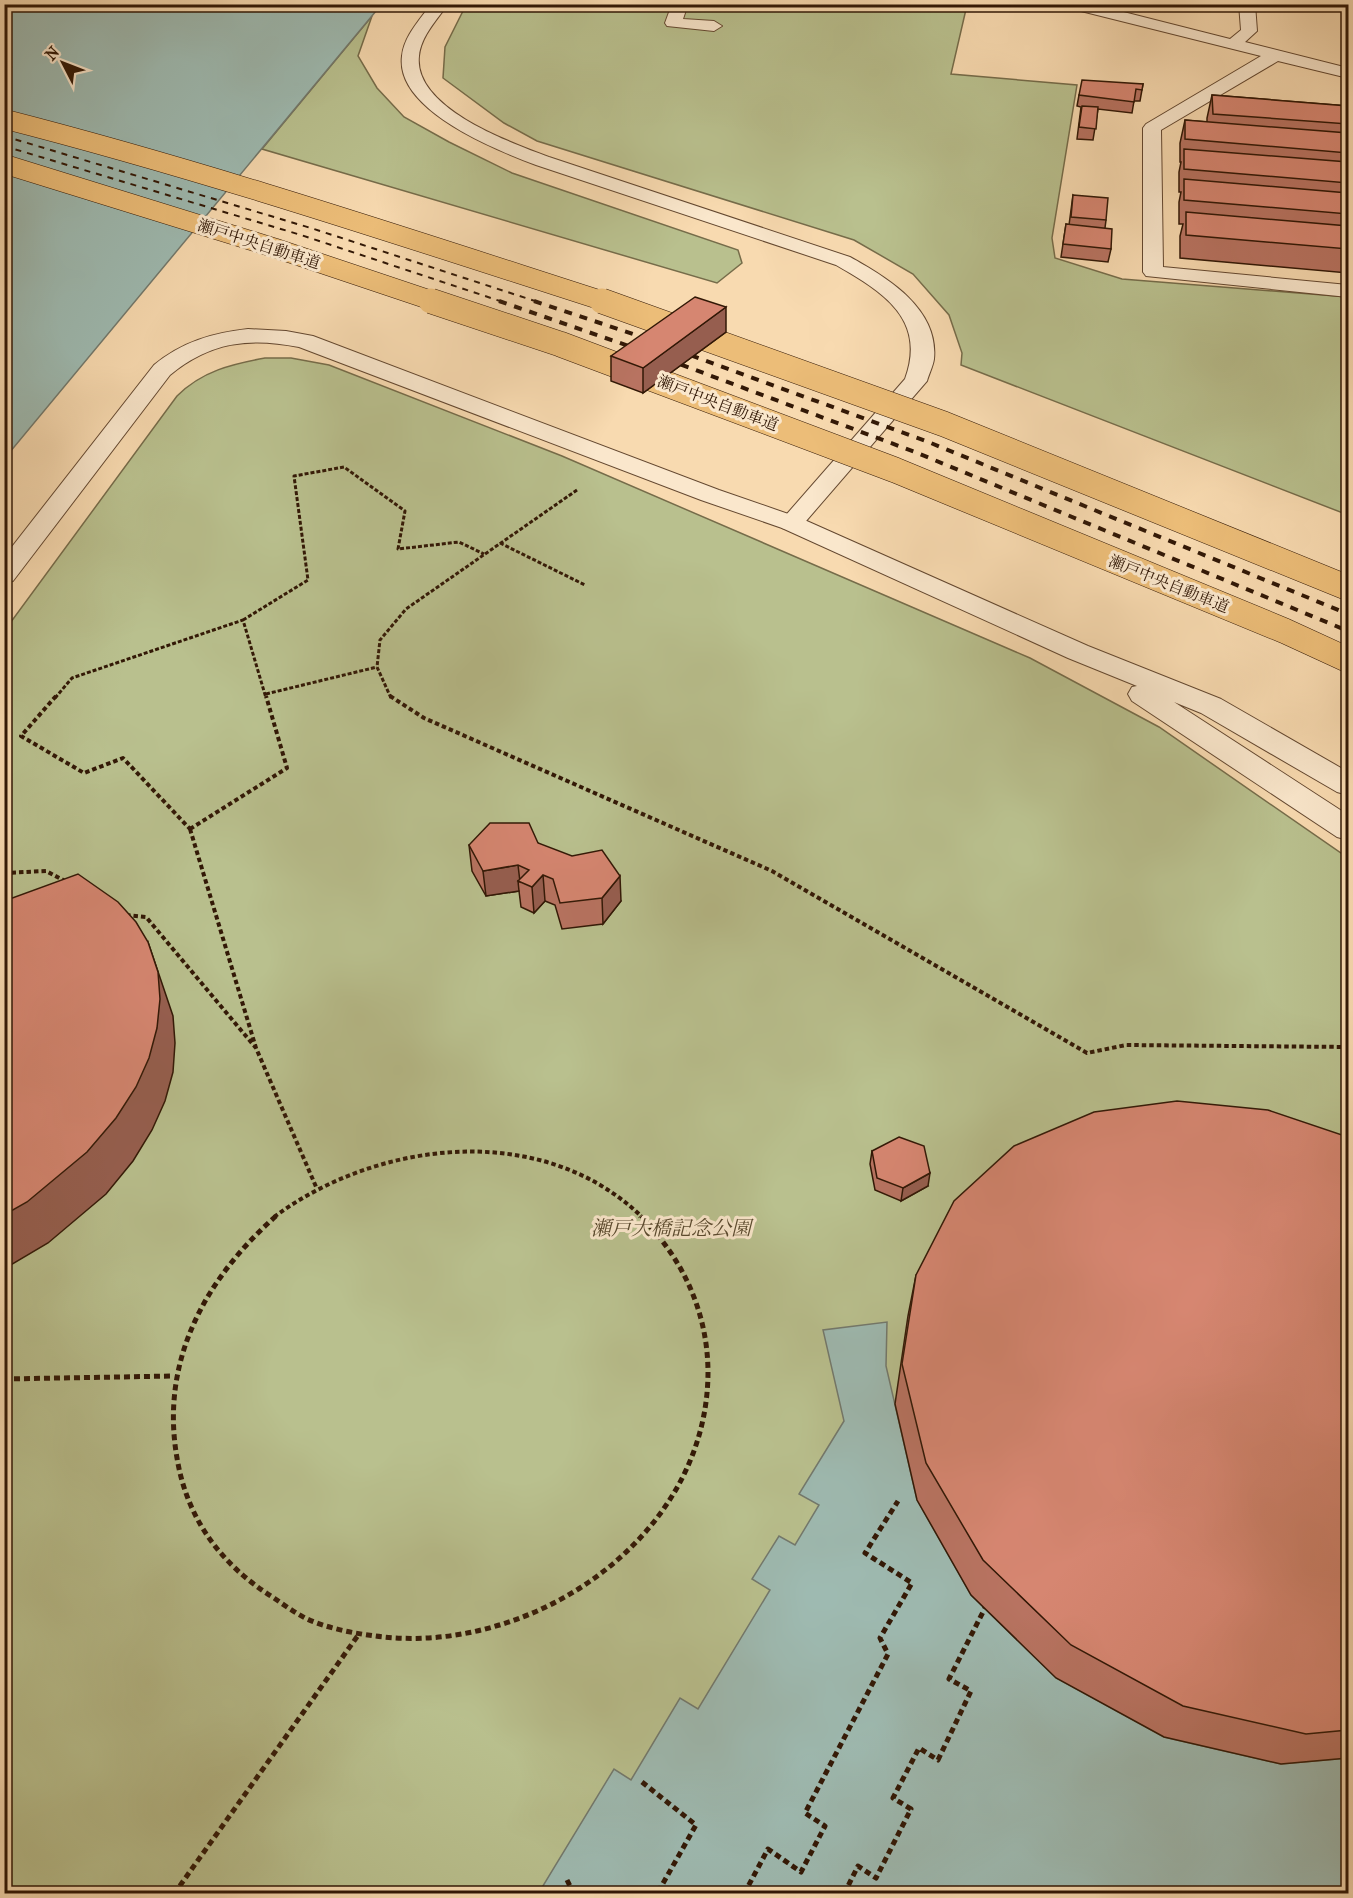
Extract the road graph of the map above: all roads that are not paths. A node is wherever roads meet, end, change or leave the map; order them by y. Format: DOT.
graph roads {
  1 [pos="440,4"];
  2 [pos="680,4"];
  3 [pos="1071,4"];
  4 [pos="1247,4"];
  5 [pos="714,26"];
  6 [pos="1233,44"];
  7 [pos="1276,55"];
  8 [pos="1348,73"];
  9 [pos="4,119"];
  10 [pos="4,164"];
  11 [pos="1348,291"];
  12 [pos="791,523"];
  13 [pos="4,575"];
  14 [pos="1348,588"];
  15 [pos="1078,652"];
  16 [pos="1348,660"];
  17 [pos="1348,785"];
  18 [pos="1348,829"];
  1 -- 12 [label="lane"];
  2 -- 5 [label="lane"];
  3 -- 6 [label="lane"];
  4 -- 6 [label="lane"];
  6 -- 7 [label="lane"];
  7 -- 8 [label="lane"];
  7 -- 11 [label="lane"];
  9 -- 14 [label="highway, bridge"];
  10 -- 16 [label="highway, 瀬戸中央自動車道, bridge"];
  12 -- 13 [label="street"];
  12 -- 15 [label="street"];
  15 -- 17 [label="street"];
  15 -- 18 [label="street"];
}
